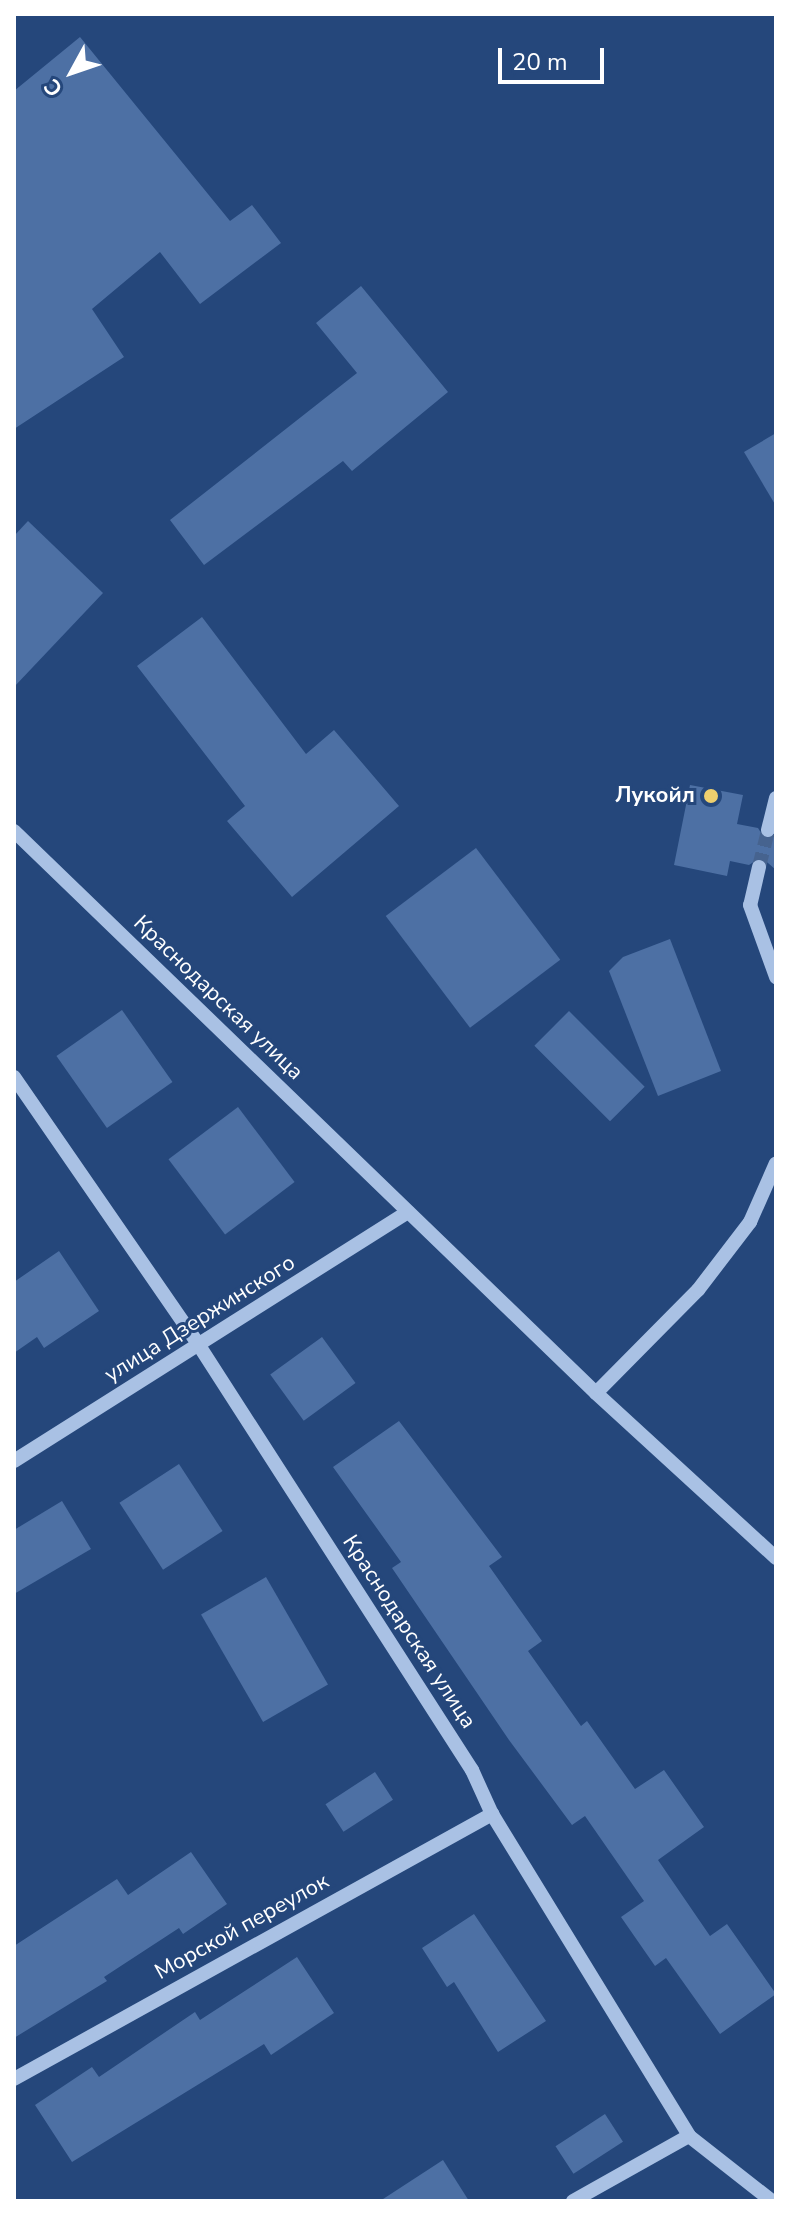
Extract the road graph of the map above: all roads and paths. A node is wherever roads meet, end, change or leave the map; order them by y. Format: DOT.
graph roads {
  1 [pos="776,798"];
  2 [pos="768,830"];
  3 [pos="14,831"];
  4 [pos="759,867"];
  5 [pos="776,977"];
  6 [pos="14,1077"];
  7 [pos="776,1163"];
  8 [pos="408,1212"];
  9 [pos="200,1347"];
  10 [pos="596,1393"];
  11 [pos="14,1461"];
  12 [pos="776,1558"];
  13 [pos="492,1814"];
  14 [pos="14,2079"];
  15 [pos="689,2136"];
  16 [pos="573,2201"];
  17 [pos="772,2201"];
  1 -- 2 [label="street"];
  3 -- 8 [label="street, Краснодарская улица"];
  4 -- 5 [label="street"];
  6 -- 9 [label="street, Краснодарская улица"];
  7 -- 10 [label="street"];
  8 -- 9 [label="street, улица Дзержинского"];
  8 -- 10 [label="street, Краснодарская улица"];
  9 -- 11 [label="street, улица Дзержинского"];
  9 -- 13 [label="street, Краснодарская улица"];
  10 -- 12 [label="street, Краснодарская улица"];
  13 -- 14 [label="street, Морской переулок"];
  13 -- 15 [label="street, Краснодарская улица"];
  15 -- 16 [label="street"];
  15 -- 17 [label="street, Краснодарская улица"];
}
